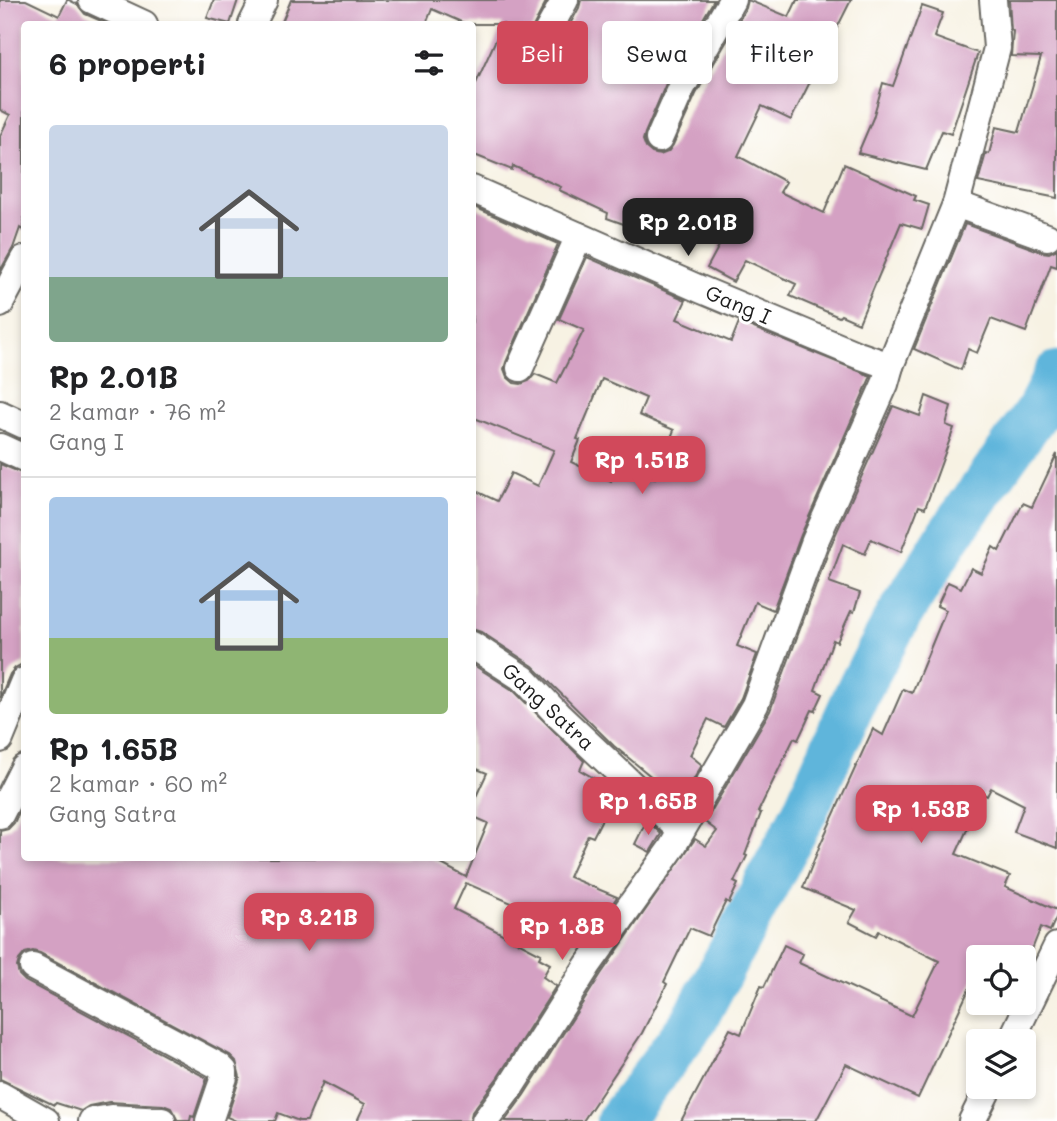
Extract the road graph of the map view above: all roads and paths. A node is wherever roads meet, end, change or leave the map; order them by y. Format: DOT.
graph roads {
  1 [pos="264,0"];
  2 [pos="565,0"];
  3 [pos="732,0"];
  4 [pos="993,0"];
  5 [pos="97,10"];
  6 [pos="134,21"];
  7 [pos="253,21"];
  8 [pos="553,21"];
  9 [pos="659,139"];
  10 [pos="476,191"];
  11 [pos="956,204"];
  12 [pos="579,236"];
  13 [pos="1047,237"];
  14 [pos="21,264"];
  15 [pos="0,304"];
  16 [pos="890,366"];
  17 [pos="520,368"];
  18 [pos="0,414"];
  19 [pos="21,424"];
  20 [pos="0,447"];
  21 [pos="21,457"];
  22 [pos="476,648"];
  23 [pos="21,688"];
  24 [pos="0,739"];
  25 [pos="21,774"];
  26 [pos="0,815"];
  27 [pos="681,831"];
  28 [pos="1057,946"];
  29 [pos="33,967"];
  30 [pos="1017,1029"];
  31 [pos="0,1095"];
  32 [pos="983,1099"];
  33 [pos="46,1121"];
  34 [pos="92,1121"];
  35 [pos="162,1121"];
  36 [pos="209,1121"];
  37 [pos="485,1121"];
  38 [pos="972,1121"];
  1 -- 7 [label="street"];
  2 -- 8 [label="street"];
  3 -- 9 [label="street"];
  4 -- 11 [label="street"];
  5 -- 6 [label="street"];
  10 -- 12 [label="street, Gang I"];
  11 -- 13 [label="street"];
  11 -- 16 [label="street"];
  12 -- 16 [label="street, Gang I"];
  12 -- 17 [label="street"];
  14 -- 15 [label="street"];
  16 -- 27 [label="street"];
  18 -- 19 [label="street"];
  20 -- 21 [label="street"];
  22 -- 27 [label="street, Gang Satra"];
  23 -- 24 [label="street"];
  25 -- 26 [label="street"];
  27 -- 37 [label="street"];
  28 -- 30 [label="street"];
  29 -- 36 [label="street"];
  31 -- 33 [label="street"];
  32 -- 38 [label="street"];
  34 -- 35 [label="street"];
}
